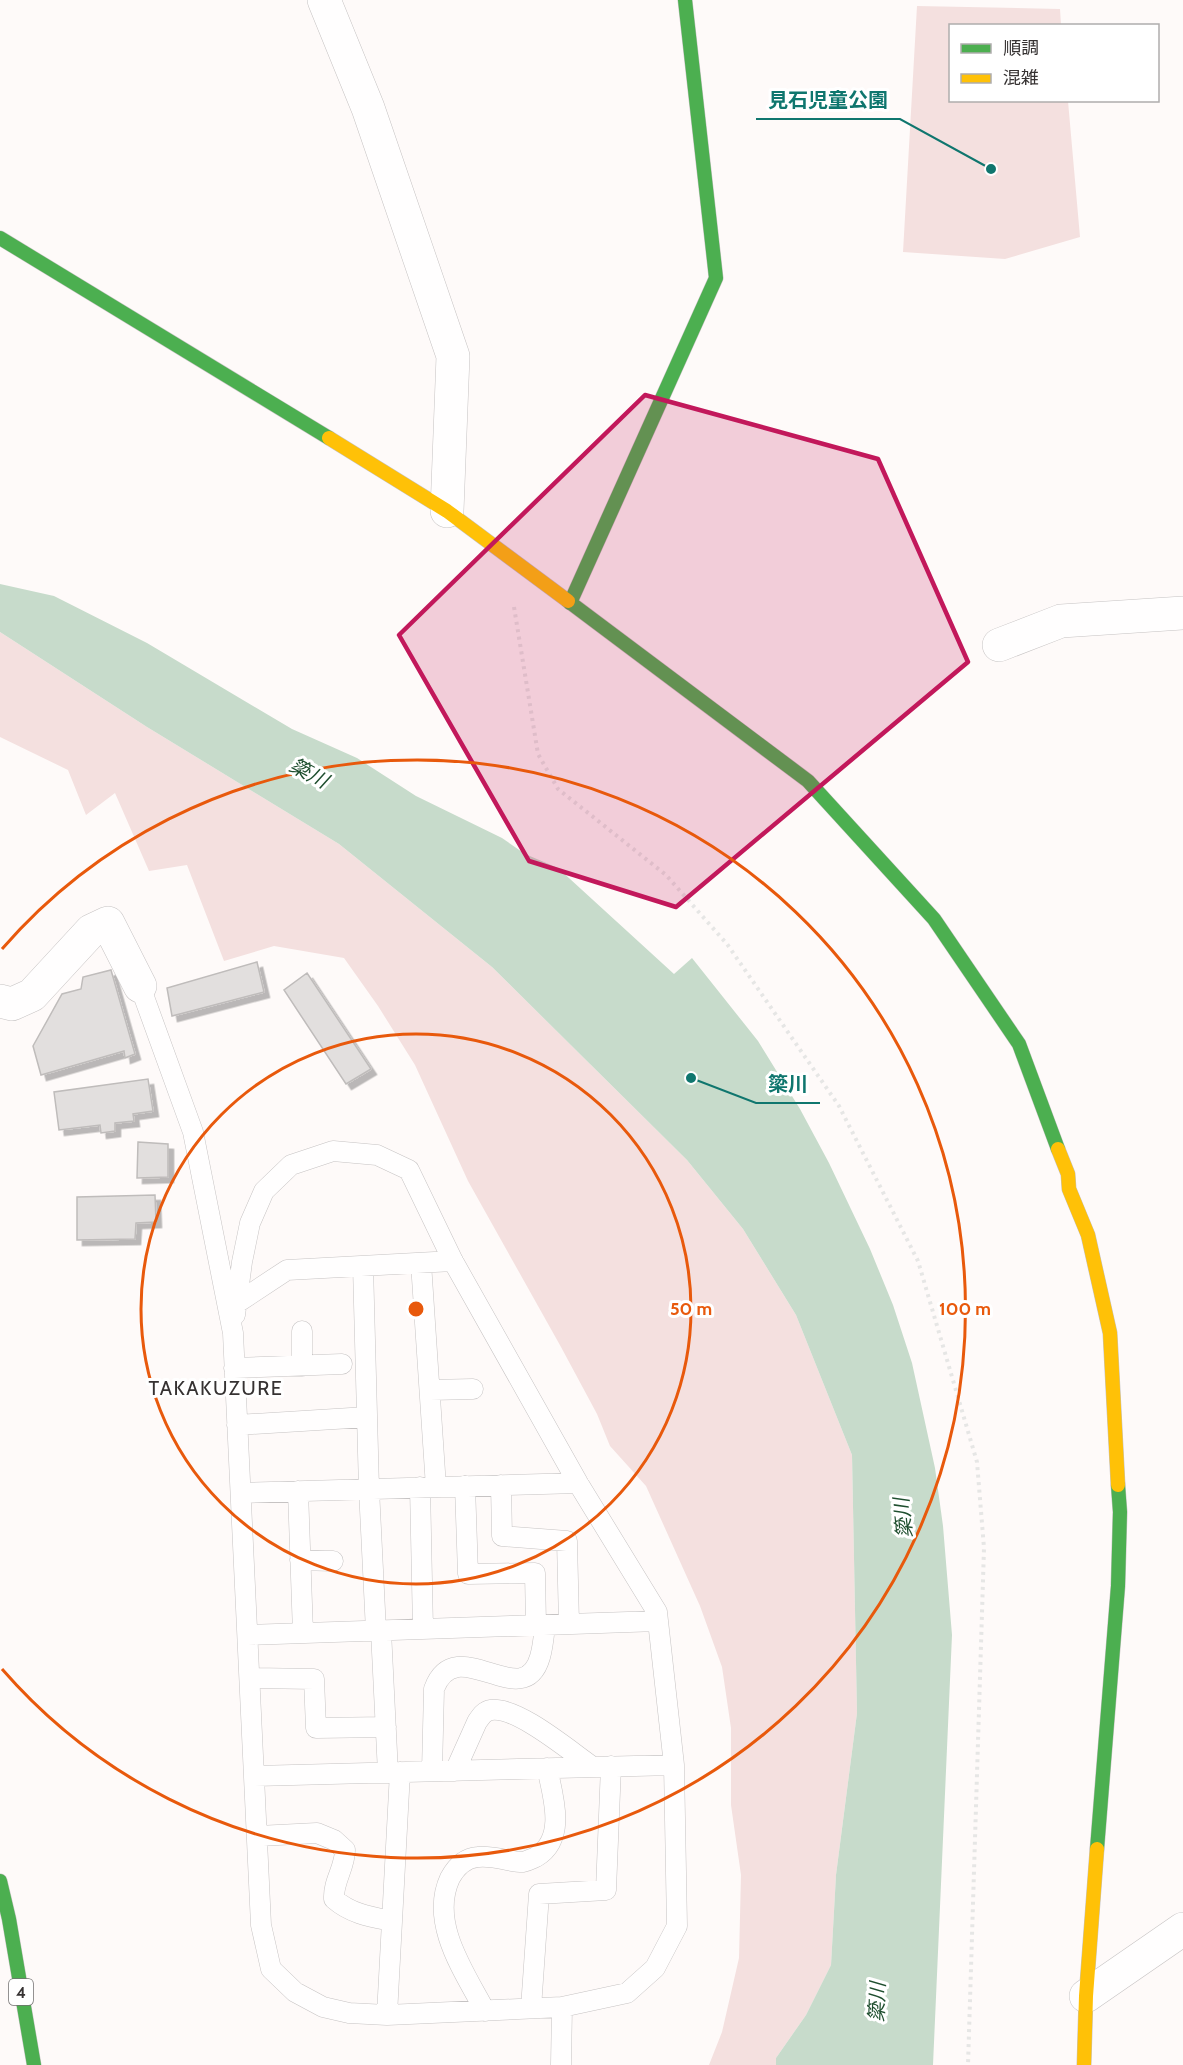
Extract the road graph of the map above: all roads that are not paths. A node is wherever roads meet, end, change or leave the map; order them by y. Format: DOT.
graph roads {
  1 [pos="324,0"];
  2 [pos="685,0"];
  3 [pos="0,238"];
  4 [pos="447,511"];
  5 [pos="570,603"];
  6 [pos="1183,613"];
  7 [pos="999,645"];
  8 [pos="140,986"];
  9 [pos="0,1001"];
  10 [pos="453,1261"];
  11 [pos="421,1263"];
  12 [pos="363,1266"];
  13 [pos="237,1303"];
  14 [pos="302,1331"];
  15 [pos="233,1332"];
  16 [pos="342,1364"];
  17 [pos="302,1366"];
  18 [pos="234,1368"];
  19 [pos="473,1389"];
  20 [pos="430,1390"];
  21 [pos="367,1417"];
  22 [pos="237,1425"];
  23 [pos="578,1483"];
  24 [pos="501,1485"];
  25 [pos="465,1486"];
  26 [pos="428,1487"];
  27 [pos="369,1489"];
  28 [pos="298,1491"];
  29 [pos="241,1493"];
  30 [pos="300,1560"];
  31 [pos="333,1561"];
  32 [pos="658,1621"];
  33 [pos="569,1624"];
  34 [pos="540,1625"];
  35 [pos="423,1629"];
  36 [pos="379,1631"];
  37 [pos="303,1633"];
  38 [pos="248,1635"];
  39 [pos="251,1678"];
  40 [pos="386,1727"];
  41 [pos="674,1765"];
  42 [pos="602,1767"];
  43 [pos="547,1768"];
  44 [pos="455,1771"];
  45 [pos="394,1772"];
  46 [pos="432,1772"];
  47 [pos="255,1776"];
  48 [pos="258,1836"];
  49 [pos="0,1881"];
  50 [pos="392,1921"];
  51 [pos="1180,1938"];
  52 [pos="1086,1996"];
  53 [pos="562,2007"];
  54 [pos="531,2008"];
  55 [pos="485,2011"];
  56 [pos="387,2015"];
  57 [pos="34,2065"];
  58 [pos="561,2065"];
  59 [pos="1084,2065"];
  1 -- 4 [label="street"];
  2 -- 5 [label="main road"];
  3 -- 4 [label="main road"];
  4 -- 5 [label="main road"];
  5 -- 52 [label="main road"];
  6 -- 7 [label="street"];
  8 -- 9 [label="street"];
  8 -- 15 [label="lane"];
  10 -- 11 [label="lane"];
  10 -- 13 [label="lane"];
  10 -- 23 [label="lane"];
  11 -- 12 [label="lane"];
  11 -- 20 [label="lane"];
  12 -- 13 [label="lane"];
  12 -- 21 [label="lane"];
  13 -- 15 [label="lane"];
  14 -- 17 [label="lane"];
  15 -- 18 [label="lane"];
  16 -- 17 [label="lane"];
  17 -- 18 [label="lane"];
  18 -- 22 [label="lane"];
  19 -- 20 [label="lane"];
  20 -- 26 [label="lane"];
  21 -- 22 [label="lane"];
  21 -- 27 [label="lane"];
  22 -- 29 [label="lane"];
  23 -- 24 [label="lane"];
  23 -- 32 [label="lane"];
  24 -- 25 [label="lane"];
  24 -- 33 [label="lane"];
  25 -- 26 [label="lane"];
  25 -- 34 [label="lane"];
  26 -- 27 [label="lane"];
  26 -- 35 [label="lane"];
  27 -- 28 [label="lane"];
  27 -- 36 [label="lane"];
  28 -- 29 [label="lane"];
  28 -- 30 [label="lane"];
  29 -- 38 [label="lane"];
  30 -- 31 [label="lane"];
  30 -- 37 [label="lane"];
  32 -- 33 [label="lane"];
  32 -- 41 [label="lane"];
  33 -- 34 [label="lane"];
  34 -- 35 [label="lane"];
  34 -- 46 [label="lane"];
  35 -- 36 [label="lane"];
  36 -- 37 [label="lane"];
  36 -- 40 [label="lane"];
  37 -- 38 [label="lane"];
  38 -- 39 [label="lane"];
  39 -- 40 [label="lane"];
  39 -- 47 [label="lane"];
  40 -- 45 [label="lane"];
  41 -- 42 [label="lane"];
  41 -- 53 [label="lane"];
  42 -- 43 [label="lane"];
  42 -- 44 [label="lane"];
  42 -- 54 [label="lane"];
  43 -- 44 [label="lane"];
  43 -- 55 [label="lane"];
  44 -- 46 [label="lane"];
  45 -- 46 [label="lane"];
  45 -- 47 [label="lane"];
  45 -- 50 [label="lane"];
  47 -- 48 [label="lane"];
  48 -- 50 [label="lane"];
  48 -- 56 [label="lane"];
  49 -- 57 [label="main road, 4"];
  50 -- 56 [label="lane"];
  51 -- 52 [label="street"];
  52 -- 59 [label="main road"];
  53 -- 54 [label="lane"];
  53 -- 58 [label="lane"];
  54 -- 55 [label="lane"];
  55 -- 56 [label="lane"];
}
